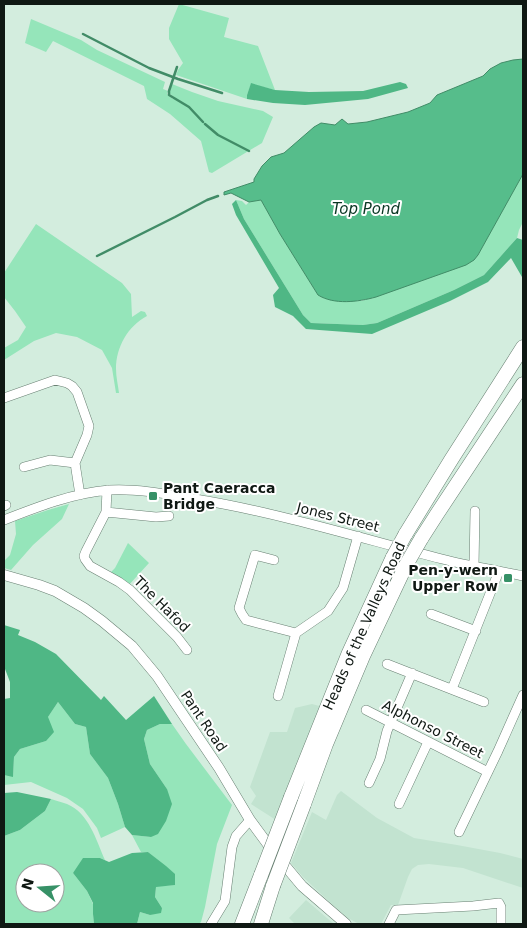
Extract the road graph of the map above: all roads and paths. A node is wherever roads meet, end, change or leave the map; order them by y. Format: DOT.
graph roads {
  1 [pos="523,347"];
  2 [pos="523,384"];
  3 [pos="4,398"];
  4 [pos="75,463"];
  5 [pos="24,467"];
  6 [pos="107,490"];
  7 [pos="80,495"];
  8 [pos="475,511"];
  9 [pos="106,512"];
  10 [pos="169,516"];
  11 [pos="4,520"];
  12 [pos="358,536"];
  13 [pos="274,560"];
  14 [pos="474,566"];
  15 [pos="499,571"];
  16 [pos="522,572"];
  17 [pos="4,575"];
  18 [pos="431,614"];
  19 [pos="476,632"];
  20 [pos="296,633"];
  21 [pos="187,650"];
  22 [pos="387,664"];
  23 [pos="412,673"];
  24 [pos="452,689"];
  25 [pos="523,695"];
  26 [pos="278,696"];
  27 [pos="484,702"];
  28 [pos="366,710"];
  29 [pos="390,722"];
  30 [pos="428,742"];
  31 [pos="488,772"];
  32 [pos="369,783"];
  33 [pos="399,804"];
  34 [pos="250,820"];
  35 [pos="459,832"];
  36 [pos="212,924"];
  37 [pos="242,924"];
  38 [pos="261,924"];
  39 [pos="346,924"];
  40 [pos="389,924"];
  41 [pos="501,924"];
  1 -- 37 [label="highway, Heads of the Valleys Road, bridge"];
  2 -- 38 [label="highway, Heads of the Valleys Road, bridge"];
  3 -- 4 [label="street"];
  4 -- 5 [label="street"];
  4 -- 7 [label="street"];
  6 -- 7 [label="street, Jones Street"];
  6 -- 9 [label="street, The Hafod"];
  6 -- 12 [label="street, Jones Street"];
  7 -- 11 [label="street, Jones Street"];
  8 -- 14 [label="street"];
  9 -- 10 [label="street"];
  9 -- 21 [label="street, The Hafod"];
  12 -- 14 [label="street, Jones Street"];
  12 -- 20 [label="street"];
  13 -- 20 [label="street"];
  14 -- 15 [label="street, Jones Street"];
  15 -- 16 [label="street, Jones Street"];
  15 -- 19 [label="street"];
  17 -- 34 [label="street, Pant Road"];
  18 -- 19 [label="street"];
  19 -- 24 [label="street"];
  20 -- 26 [label="street"];
  22 -- 23 [label="street"];
  23 -- 24 [label="street"];
  23 -- 29 [label="street"];
  24 -- 27 [label="street"];
  25 -- 31 [label="street"];
  28 -- 29 [label="street, Alphonso Street"];
  29 -- 30 [label="street, Alphonso Street"];
  29 -- 32 [label="street"];
  30 -- 31 [label="street, Alphonso Street"];
  30 -- 33 [label="street"];
  31 -- 35 [label="street"];
  34 -- 36 [label="street"];
  34 -- 39 [label="street, Pant Road"];
  40 -- 41 [label="street"];
}
